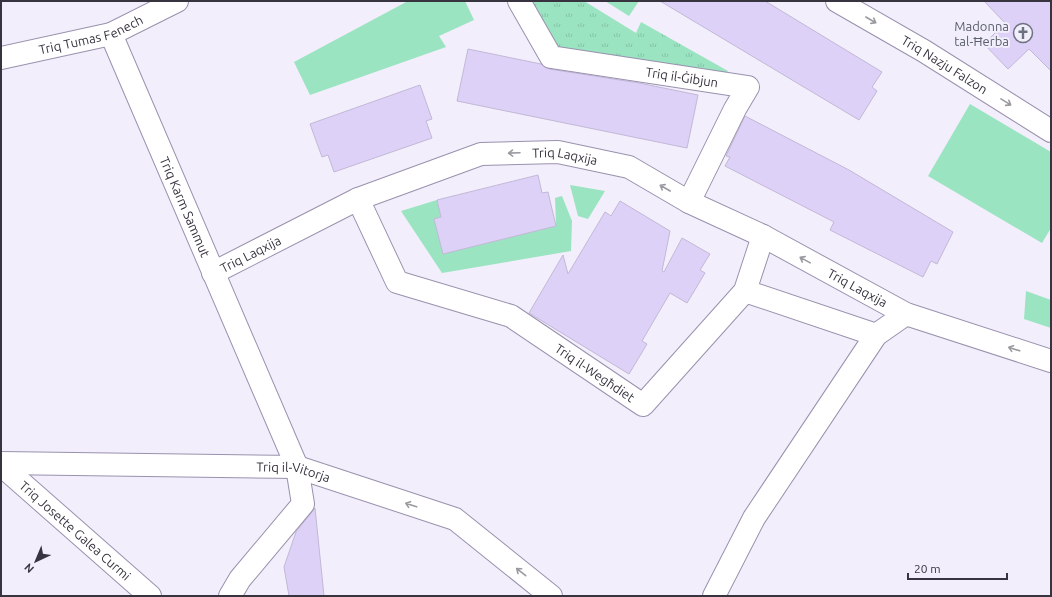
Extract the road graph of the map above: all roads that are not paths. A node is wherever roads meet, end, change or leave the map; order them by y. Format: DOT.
graph roads {
  1 [pos="177,1"];
  2 [pos="519,1"];
  3 [pos="837,1"];
  4 [pos="111,34"];
  5 [pos="1,58"];
  6 [pos="1051,131"];
  7 [pos="358,199"];
  8 [pos="689,202"];
  9 [pos="763,236"];
  10 [pos="213,273"];
  11 [pos="745,291"];
  12 [pos="906,314"];
  13 [pos="876,336"];
  14 [pos="1051,361"];
  15 [pos="1,464"];
  16 [pos="297,467"];
  17 [pos="150,596"];
  18 [pos="230,596"];
  19 [pos="551,596"];
  20 [pos="714,596"];
  1 -- 4 [label="street, Triq Tumas Fenech"];
  2 -- 8 [label="street, Triq il-Ġibjun"];
  3 -- 6 [label="street, Triq Nazju Falzon, one-way"];
  4 -- 5 [label="street, Triq Tumas Fenech"];
  4 -- 10 [label="street, Triq Karm Sammut"];
  8 -- 7 [label="street, Triq Laqxija, one-way"];
  7 -- 10 [label="street, Triq Laqxija"];
  7 -- 11 [label="street, Triq il-Wegħdiet"];
  8 -- 9 [label="street, Triq Laqxija"];
  9 -- 11 [label="street, Triq il-Wegħdiet"];
  12 -- 9 [label="street, Triq Laqxija, one-way"];
  10 -- 16 [label="street, Triq Karm Sammut"];
  11 -- 13 [label="street"];
  12 -- 13 [label="street, Triq Laqxija"];
  14 -- 12 [label="street, Triq Laqxija, one-way"];
  13 -- 20 [label="street, Triq Laqxija"];
  15 -- 16 [label="street, Triq il-Vitorja"];
  15 -- 17 [label="street, Triq Josette Galea Curmi"];
  16 -- 18 [label="street"];
  19 -- 16 [label="street, Triq il-Vitorja, one-way"];
}
